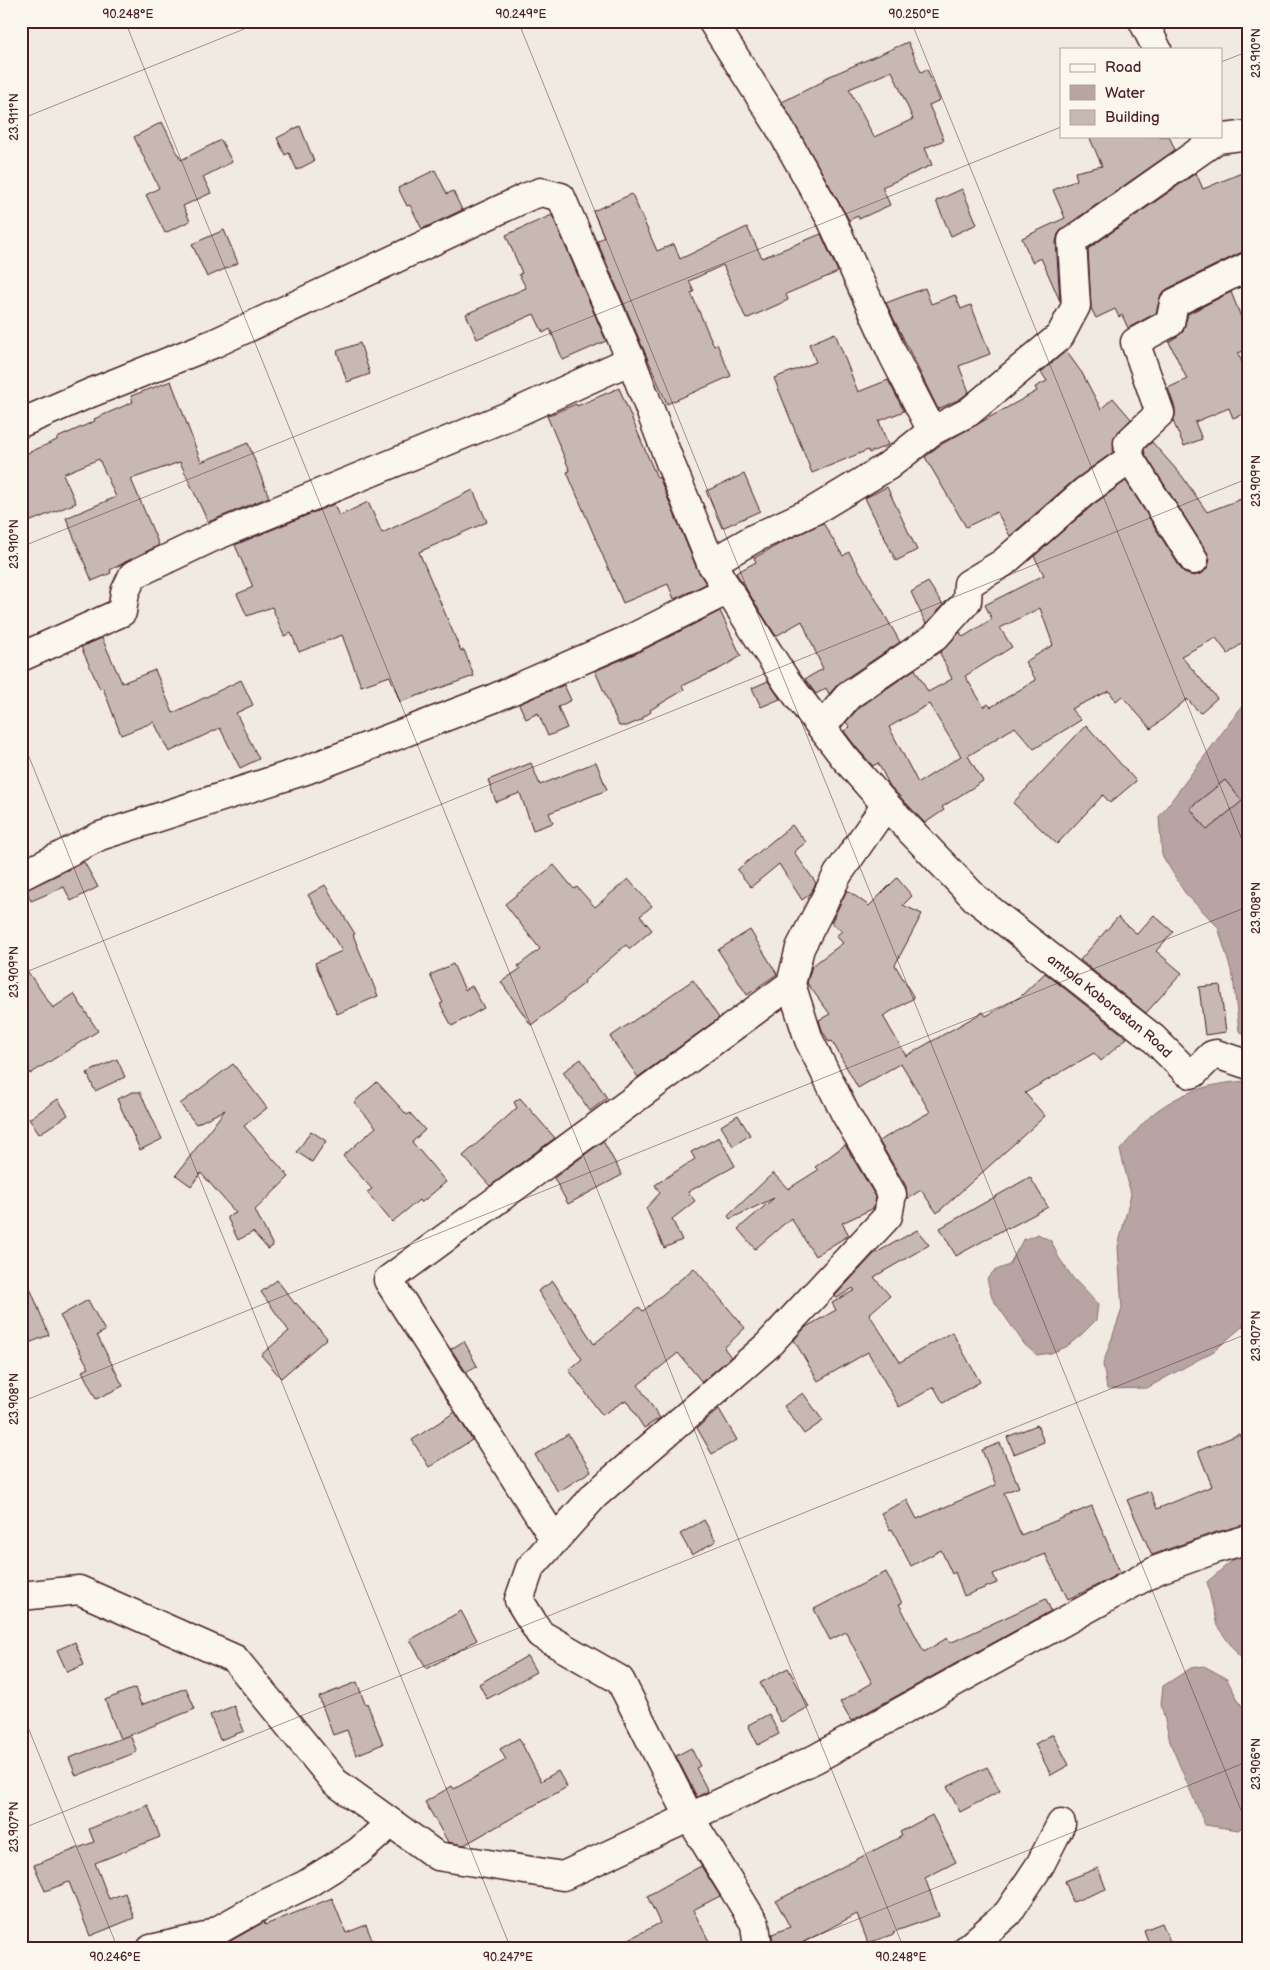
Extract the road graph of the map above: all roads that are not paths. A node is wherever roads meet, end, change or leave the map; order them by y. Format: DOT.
graph roads {
  1 [pos="712,21"];
  2 [pos="1143,21"];
  3 [pos="1156,48"];
  4 [pos="1249,135"];
  5 [pos="1222,137"];
  6 [pos="1216,138"];
  7 [pos="1249,266"];
  8 [pos="631,360"];
  9 [pos="21,423"];
  10 [pos="932,431"];
  11 [pos="1130,459"];
  12 [pos="1194,560"];
  13 [pos="711,564"];
  14 [pos="728,590"];
  15 [pos="21,657"];
  16 [pos="822,727"];
  17 [pos="886,805"];
  18 [pos="21,876"];
  19 [pos="791,984"];
  20 [pos="1249,1064"];
  21 [pos="1249,1538"];
  22 [pos="555,1540"];
  23 [pos="21,1596"];
  24 [pos="690,1818"];
  25 [pos="391,1823"];
  26 [pos="1061,1824"];
  27 [pos="208,1943"];
  28 [pos="151,1949"];
  29 [pos="758,1949"];
  30 [pos="967,1949"];
  1 -- 10 [label="street"];
  2 -- 3 [label="street"];
  4 -- 5 [label="street"];
  6 -- 10 [label="street"];
  7 -- 11 [label="street"];
  8 -- 9 [label="street"];
  8 -- 13 [label="street"];
  8 -- 15 [label="street"];
  10 -- 13 [label="street"];
  11 -- 12 [label="street"];
  11 -- 16 [label="street"];
  13 -- 14 [label="street"];
  14 -- 16 [label="street"];
  14 -- 18 [label="street"];
  16 -- 17 [label="street"];
  17 -- 19 [label="street"];
  17 -- 20 [label="street, amtola Koborostan Road"];
  19 -- 22 [label="street"];
  19 -- 22 [label="street"];
  21 -- 24 [label="street"];
  22 -- 24 [label="street"];
  23 -- 25 [label="street"];
  24 -- 25 [label="street"];
  24 -- 29 [label="street"];
  25 -- 27 [label="street"];
  26 -- 30 [label="street"];
  27 -- 28 [label="street"];
}
